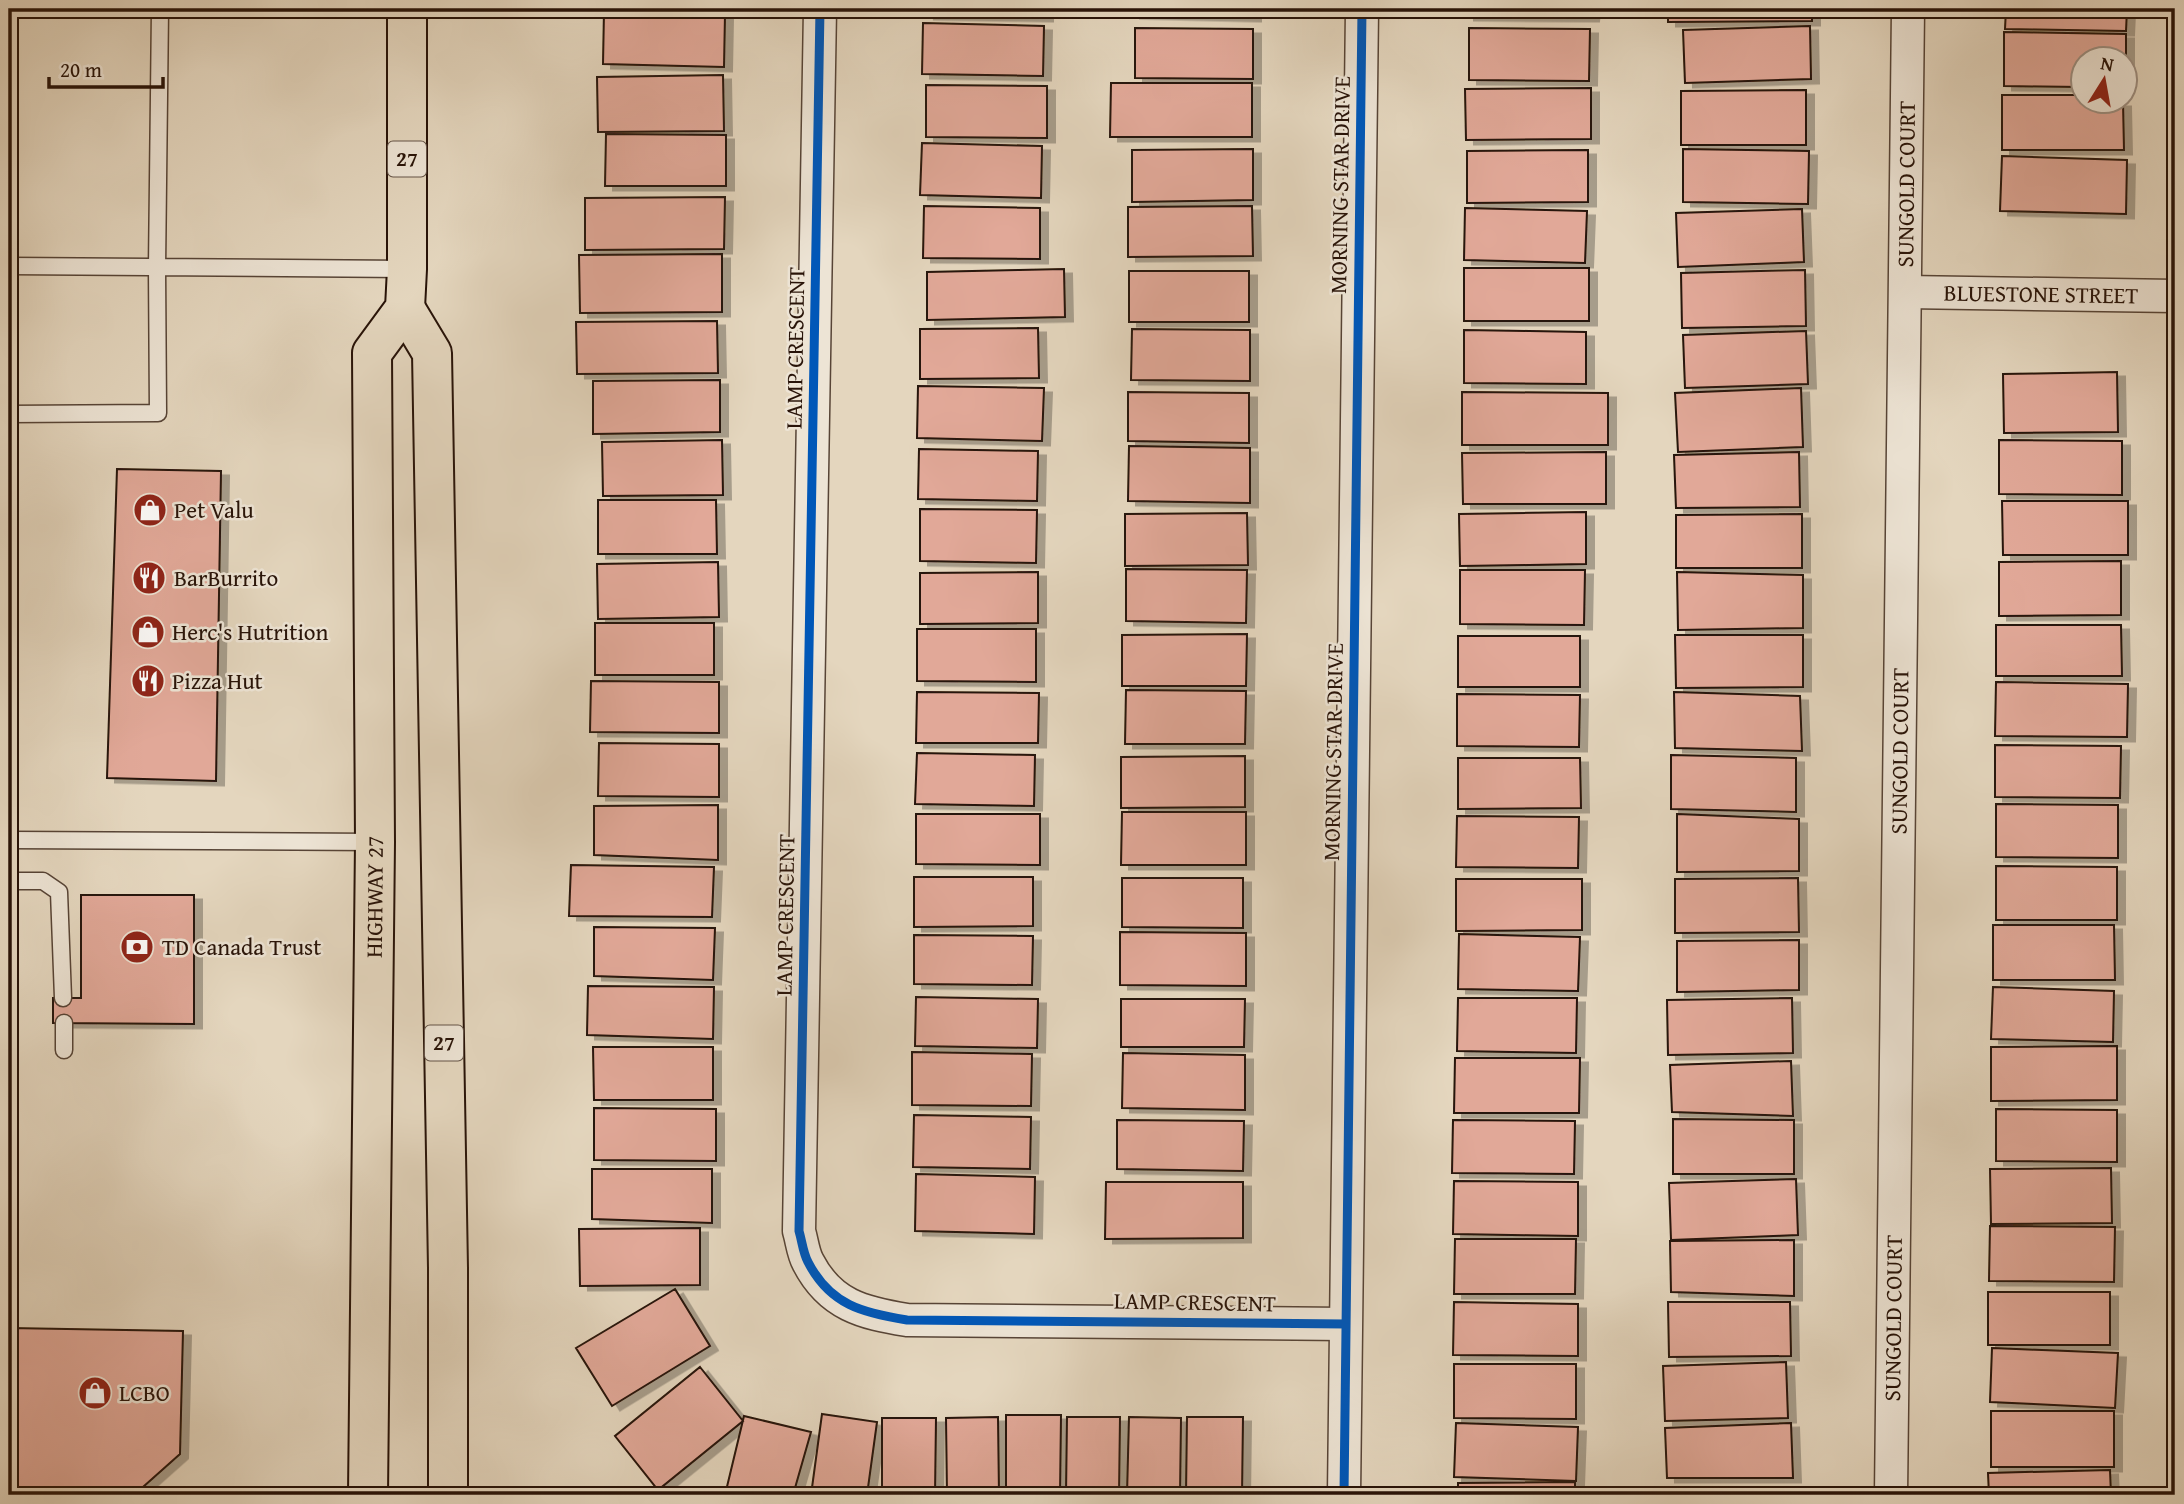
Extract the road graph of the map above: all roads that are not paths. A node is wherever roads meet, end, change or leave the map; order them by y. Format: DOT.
graph roads {
  1 [pos="160,9"];
  2 [pos="407,9"];
  3 [pos="820,9"];
  4 [pos="1362,9"];
  5 [pos="1908,9"];
  6 [pos="9,266"];
  7 [pos="157,268"];
  8 [pos="407,269"];
  9 [pos="1906,292"];
  10 [pos="2175,296"];
  11 [pos="405,308"];
  12 [pos="9,414"];
  13 [pos="9,840"];
  14 [pos="375,842"];
  15 [pos="9,881"];
  16 [pos="63,998"];
  17 [pos="64,1023"];
  18 [pos="64,1050"];
  19 [pos="1345,1324"];
  20 [pos="368,1495"];
  21 [pos="448,1495"];
  22 [pos="1344,1495"];
  23 [pos="1891,1495"];
  1 -- 7 [label="lane"];
  2 -- 8 [label="main road, 27"];
  3 -- 19 [label="street, LAMP CRESCENT"];
  4 -- 19 [label="street, MORNING STAR DRIVE"];
  5 -- 9 [label="street, SUNGOLD COURT"];
  6 -- 7 [label="lane"];
  7 -- 8 [label="lane"];
  7 -- 12 [label="lane"];
  8 -- 11 [label="main road, 27"];
  9 -- 10 [label="street, BLUESTONE STREET"];
  9 -- 23 [label="street, SUNGOLD COURT"];
  11 -- 14 [label="main road, HIGHWAY 27"];
  11 -- 21 [label="main road, 27"];
  13 -- 14 [label="lane"];
  14 -- 20 [label="main road, HIGHWAY 27"];
  15 -- 16 [label="lane"];
  17 -- 18 [label="lane"];
  19 -- 22 [label="street, MORNING STAR DRIVE"];
}
